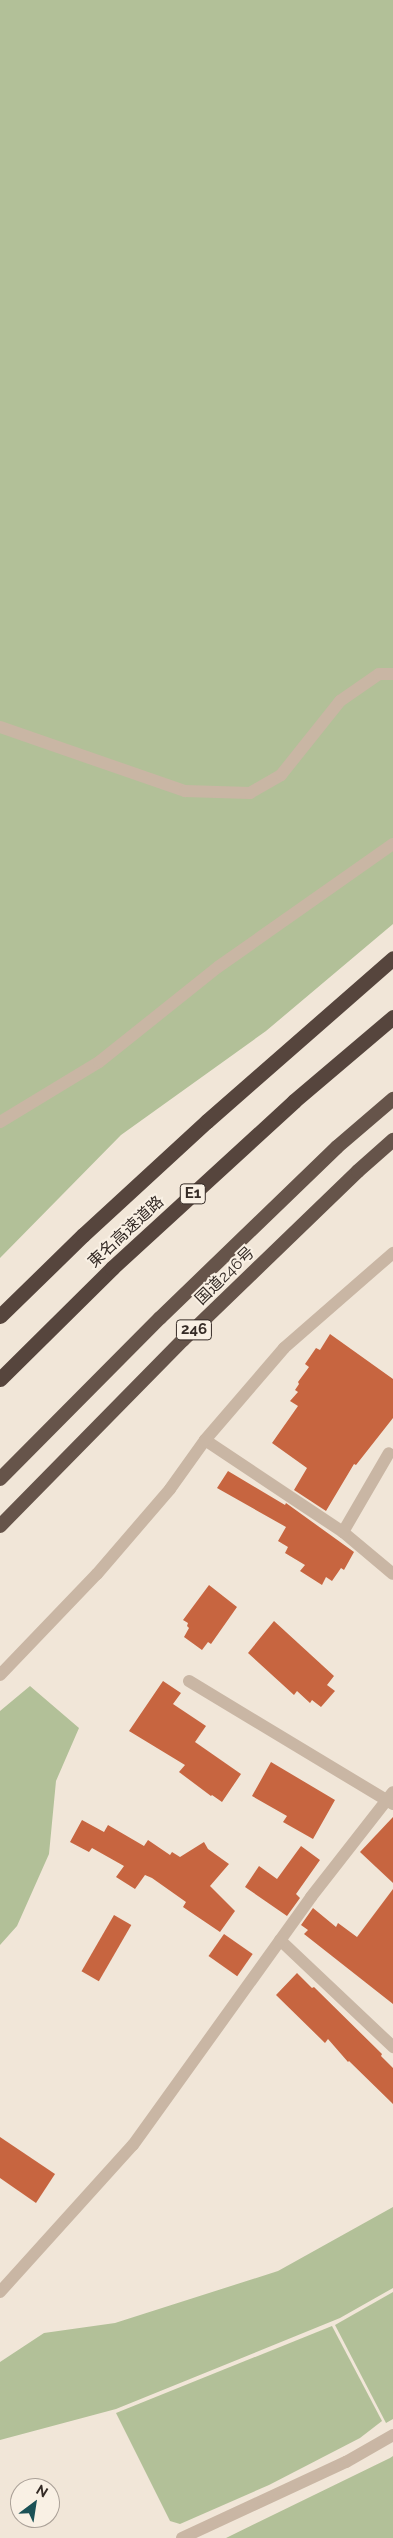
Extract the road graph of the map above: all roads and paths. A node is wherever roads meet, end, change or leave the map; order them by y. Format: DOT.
graph roads {
  1 [pos="393,674"];
  2 [pos="0,727"];
  3 [pos="393,844"];
  4 [pos="393,958"];
  5 [pos="393,1017"];
  6 [pos="393,1099"];
  7 [pos="0,1122"];
  8 [pos="393,1140"];
  9 [pos="393,1252"];
  10 [pos="0,1316"];
  11 [pos="0,1379"];
  12 [pos="205,1440"];
  13 [pos="389,1453"];
  14 [pos="0,1479"];
  15 [pos="0,1526"];
  16 [pos="343,1532"];
  17 [pos="393,1574"];
  18 [pos="0,1675"];
  19 [pos="189,1681"];
  20 [pos="391,1798"];
  21 [pos="280,1940"];
  22 [pos="393,2047"];
  23 [pos="0,2292"];
  24 [pos="393,2434"];
  25 [pos="182,2538"];
  1 -- 2 [label="street"];
  3 -- 7 [label="street"];
  4 -- 10 [label="highway, 東名高速道路"];
  5 -- 11 [label="highway, 東名高速道路 / E1"];
  6 -- 14 [label="highway, 国道246号 / 246"];
  8 -- 15 [label="highway, 国道246号 / 246"];
  9 -- 12 [label="street"];
  12 -- 16 [label="street"];
  12 -- 18 [label="street"];
  13 -- 16 [label="street"];
  16 -- 17 [label="street"];
  19 -- 20 [label="street"];
  20 -- 21 [label="street"];
  21 -- 22 [label="street"];
  21 -- 23 [label="street"];
  24 -- 25 [label="street"];
}
